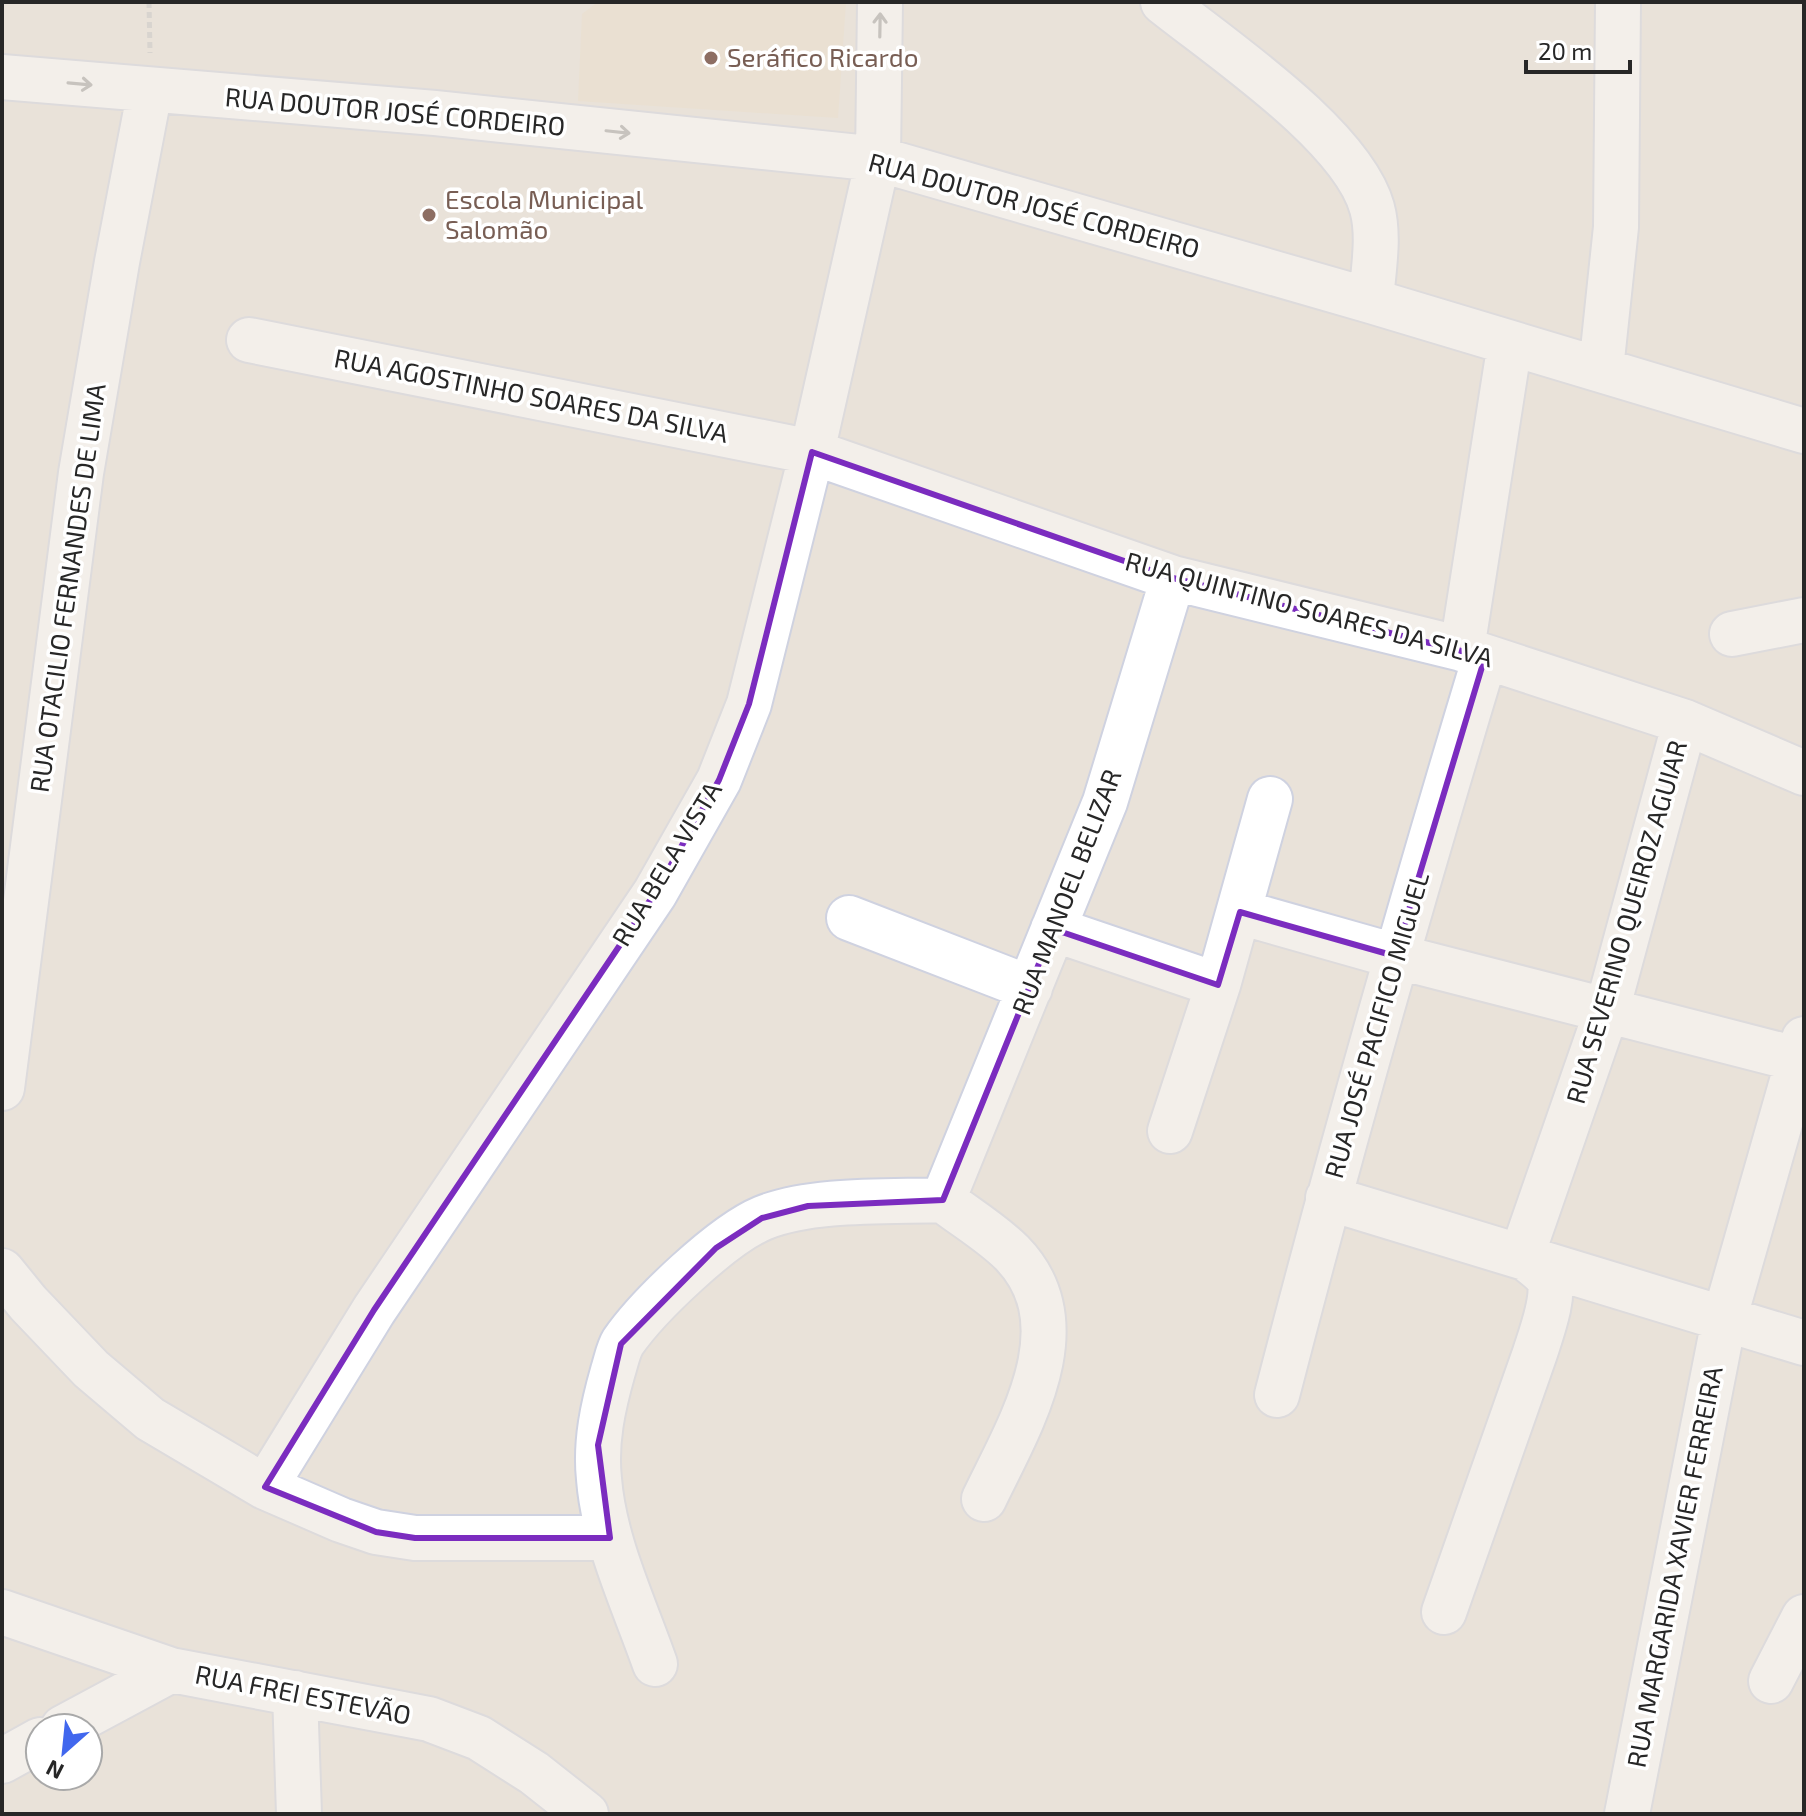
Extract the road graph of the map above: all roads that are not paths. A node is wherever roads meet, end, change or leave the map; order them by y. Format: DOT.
graph roads {
  1 [pos="880,2"];
  2 [pos="1163,2"];
  3 [pos="1618,2"];
  4 [pos="2,77"];
  5 [pos="150,90"];
  6 [pos="878,159"];
  7 [pos="1371,301"];
  8 [pos="249,340"];
  9 [pos="1510,343"];
  10 [pos="1601,369"];
  11 [pos="1804,431"];
  12 [pos="812,452"];
  13 [pos="1173,578"];
  14 [pos="1804,620"];
  15 [pos="1732,634"];
  16 [pos="1474,653"];
  17 [pos="1685,722"];
  18 [pos="1804,773"];
  19 [pos="1270,799"];
  20 [pos="1240,912"];
  21 [pos="849,918"];
  22 [pos="1053,929"];
  23 [pos="1395,956"];
  24 [pos="1218,985"];
  25 [pos="1030,988"];
  26 [pos="1607,1010"];
  27 [pos="1802,1053"];
  28 [pos="2,1088"];
  29 [pos="1170,1131"];
  30 [pos="1328,1198"];
  31 [pos="943,1200"];
  32 [pos="1522,1255"];
  33 [pos="2,1271"];
  34 [pos="1724,1320"];
  35 [pos="1804,1343"];
  36 [pos="1277,1395"];
  37 [pos="265,1487"];
  38 [pos="984,1499"];
  39 [pos="610,1538"];
  40 [pos="2,1612"];
  41 [pos="1444,1612"];
  42 [pos="1804,1617"];
  43 [pos="655,1664"];
  44 [pos="171,1670"];
  45 [pos="1771,1681"];
  46 [pos="295,1693"];
  47 [pos="93,1712"];
  48 [pos="24,1749"];
  49 [pos="2,1761"];
  50 [pos="299,1814"];
  51 [pos="586,1814"];
  52 [pos="1627,1814"];
  6 -- 1 [label="street, RUA BELA VISTA, one-way"];
  2 -- 7 [label="street"];
  3 -- 10 [label="street"];
  4 -- 5 [label="street, RUA DOUTOR JOSÉ CORDEIRO, one-way"];
  5 -- 6 [label="street, RUA DOUTOR JOSÉ CORDEIRO, one-way"];
  5 -- 28 [label="street, RUA OTACILIO FERNANDES DE LIMA"];
  6 -- 7 [label="street, RUA DOUTOR JOSÉ CORDEIRO"];
  6 -- 12 [label="street, RUA BELA VISTA"];
  7 -- 9 [label="street, RUA DOUTOR JOSÉ CORDEIRO"];
  8 -- 12 [label="street, RUA AGOSTINHO SOARES DA SILVA"];
  9 -- 10 [label="street, RUA DOUTOR JOSÉ CORDEIRO"];
  9 -- 16 [label="street, RUA JOSÉ PACIFICO MIGUEL"];
  10 -- 11 [label="street, RUA DOUTOR JOSÉ CORDEIRO"];
  12 -- 13 [label="street, RUA QUINTINO SOARES DA SILVA"];
  12 -- 37 [label="street, RUA BELA VISTA"];
  13 -- 16 [label="street, RUA QUINTINO SOARES DA SILVA"];
  13 -- 22 [label="street, RUA MANOEL BELIZAR"];
  14 -- 15 [label="street"];
  16 -- 17 [label="street, RUA QUINTINO SOARES DA SILVA"];
  16 -- 23 [label="street, RUA JOSÉ PACIFICO MIGUEL"];
  17 -- 18 [label="street, RUA QUINTINO SOARES DA SILVA"];
  17 -- 26 [label="street, RUA SEVERINO QUEIROZ AGUIAR"];
  19 -- 20 [label="street"];
  20 -- 23 [label="street"];
  20 -- 24 [label="street"];
  21 -- 25 [label="street"];
  22 -- 24 [label="street"];
  22 -- 25 [label="street, RUA MANOEL BELIZAR"];
  23 -- 26 [label="street"];
  23 -- 30 [label="street, RUA JOSÉ PACIFICO MIGUEL"];
  24 -- 29 [label="street"];
  25 -- 31 [label="street, RUA MANOEL BELIZAR"];
  26 -- 27 [label="street"];
  26 -- 32 [label="street, RUA SEVERINO QUEIROZ AGUIAR"];
  27 -- 34 [label="street, RUA MARGARIDA XAVIER FERREIRA"];
  30 -- 32 [label="street"];
  30 -- 36 [label="street, RUA JOSÉ PACIFICO MIGUEL"];
  31 -- 38 [label="street"];
  31 -- 39 [label="street"];
  32 -- 34 [label="street"];
  32 -- 41 [label="street"];
  33 -- 37 [label="street"];
  34 -- 35 [label="street"];
  34 -- 52 [label="street, RUA MARGARIDA XAVIER FERREIRA"];
  37 -- 39 [label="street"];
  39 -- 43 [label="street"];
  40 -- 44 [label="street, RUA FREI ESTEVÃO"];
  42 -- 45 [label="street"];
  44 -- 46 [label="street, RUA FREI ESTEVÃO"];
  44 -- 47 [label="street"];
  46 -- 50 [label="street"];
  46 -- 51 [label="street, RUA FREI ESTEVÃO"];
  48 -- 49 [label="street"];
}
